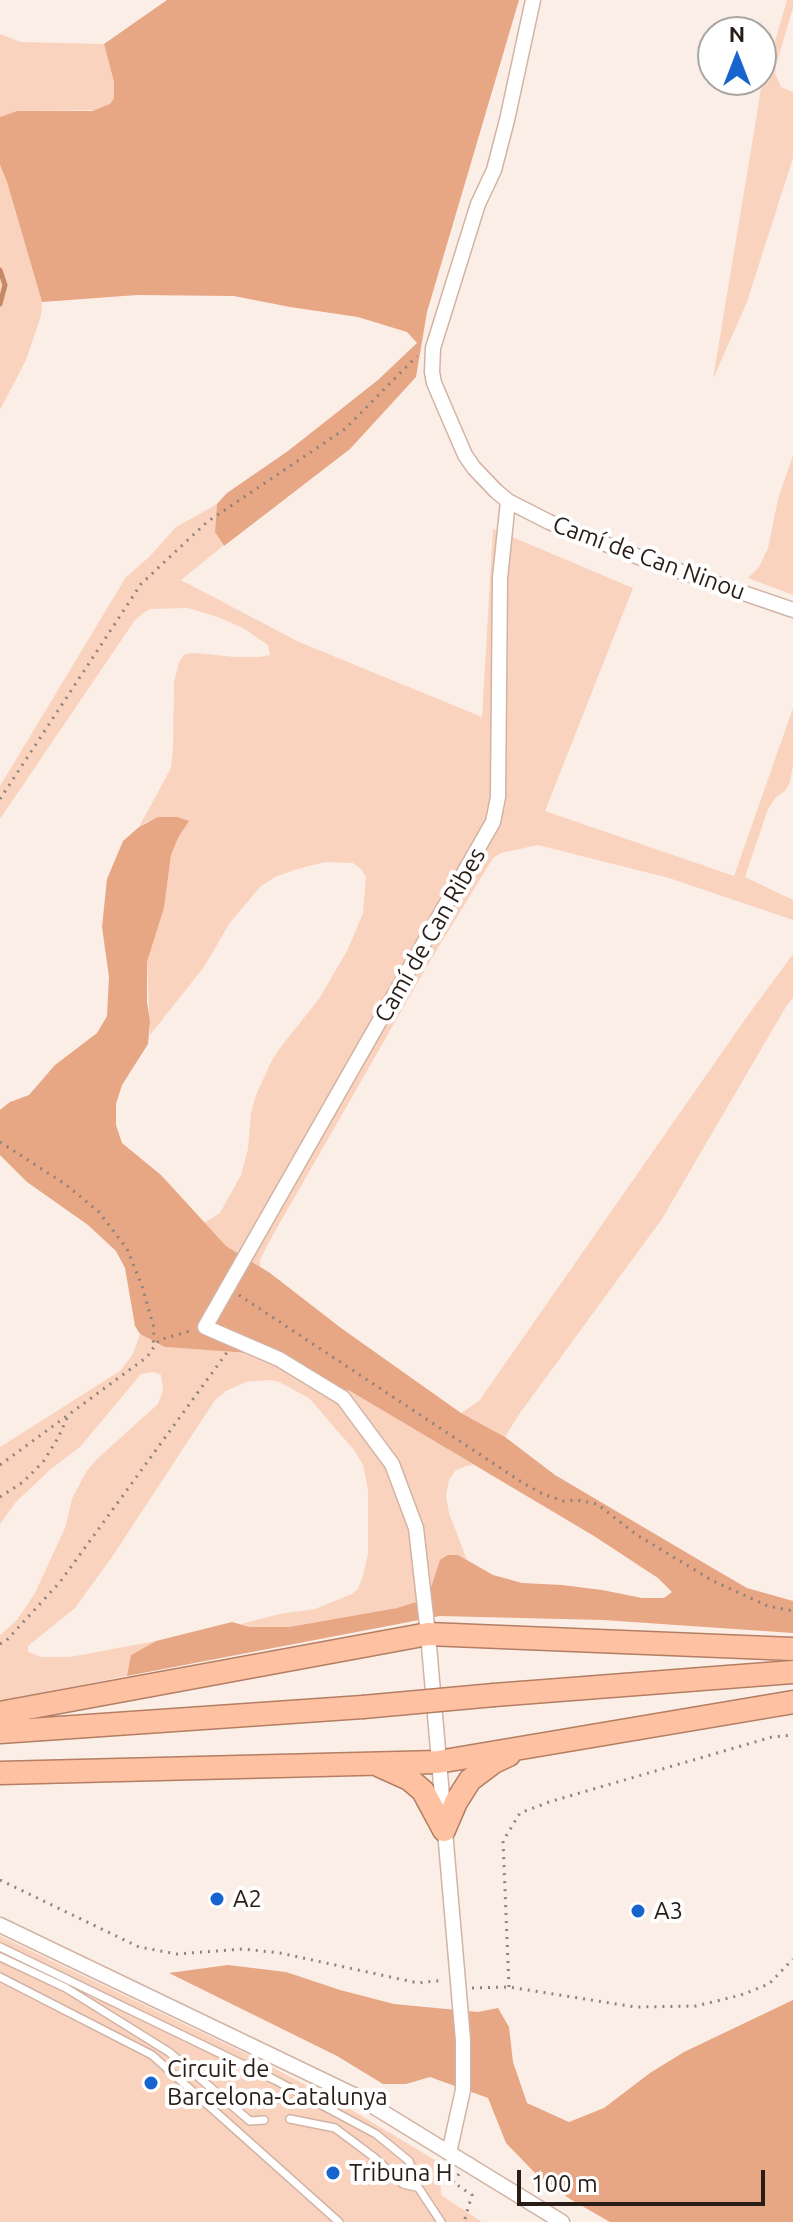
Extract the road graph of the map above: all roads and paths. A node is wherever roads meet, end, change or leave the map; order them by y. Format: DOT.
graph roads {
  1 [pos="533,0"];
  2 [pos="437,336"];
  3 [pos="508,501"];
  4 [pos="793,610"];
  5 [pos="0,799"];
  6 [pos="0,1142"];
  7 [pos="228,1288"];
  8 [pos="205,1327"];
  9 [pos="236,1341"];
  10 [pos="153,1349"];
  11 [pos="68,1415"];
  12 [pos="0,1465"];
  13 [pos="0,1497"];
  14 [pos="793,1611"];
  15 [pos="428,1634"];
  16 [pos="0,1644"];
  17 [pos="793,1649"];
  18 [pos="793,1672"];
  19 [pos="793,1702"];
  20 [pos="0,1713"];
  21 [pos="0,1732"];
  22 [pos="793,1735"];
  23 [pos="524,1747"];
  24 [pos="438,1762"];
  25 [pos="371,1763"];
  26 [pos="0,1773"];
  27 [pos="444,1830"];
  28 [pos="0,1880"];
  29 [pos="0,1925"];
  30 [pos="0,1947"];
  31 [pos="0,1957"];
  32 [pos="793,1959"];
  33 [pos="0,1977"];
  34 [pos="439,1980"];
  35 [pos="509,1987"];
  36 [pos="481,1988"];
  37 [pos="290,2119"];
  38 [pos="264,2120"];
  39 [pos="449,2153"];
  40 [pos="466,2164"];
  41 [pos="416,2187"];
  42 [pos="339,2222"];
  43 [pos="441,2222"];
  44 [pos="464,2222"];
  45 [pos="562,2222"];
  1 -- 2 [label="street, Camí de Can Ninou"];
  2 -- 3 [label="street, Camí de Can Ninou"];
  2 -- 5 [label="path"];
  3 -- 4 [label="street, Camí de Can Ninou"];
  3 -- 7 [label="street, Camí de Can Ribes"];
  6 -- 10 [label="path"];
  7 -- 8 [label="street, Camí de Can Ribes"];
  7 -- 14 [label="path"];
  8 -- 9 [label="street"];
  8 -- 10 [label="path"];
  9 -- 15 [label="street"];
  9 -- 16 [label="path"];
  10 -- 11 [label="path"];
  11 -- 12 [label="path"];
  11 -- 13 [label="path"];
  15 -- 17 [label="highway"];
  15 -- 20 [label="highway"];
  15 -- 24 [label="street"];
  18 -- 21 [label="highway, bridge"];
  19 -- 23 [label="highway"];
  22 -- 35 [label="path"];
  23 -- 24 [label="highway"];
  23 -- 27 [label="highway"];
  24 -- 25 [label="highway"];
  24 -- 27 [label="street"];
  25 -- 26 [label="highway"];
  25 -- 27 [label="highway"];
  27 -- 39 [label="street"];
  28 -- 34 [label="path"];
  29 -- 39 [label="street"];
  30 -- 43 [label="lane"];
  31 -- 38 [label="lane"];
  32 -- 35 [label="path"];
  33 -- 42 [label="lane"];
  35 -- 36 [label="path"];
  37 -- 41 [label="lane"];
  39 -- 40 [label="street"];
  40 -- 44 [label="path"];
  40 -- 45 [label="street"];
}
